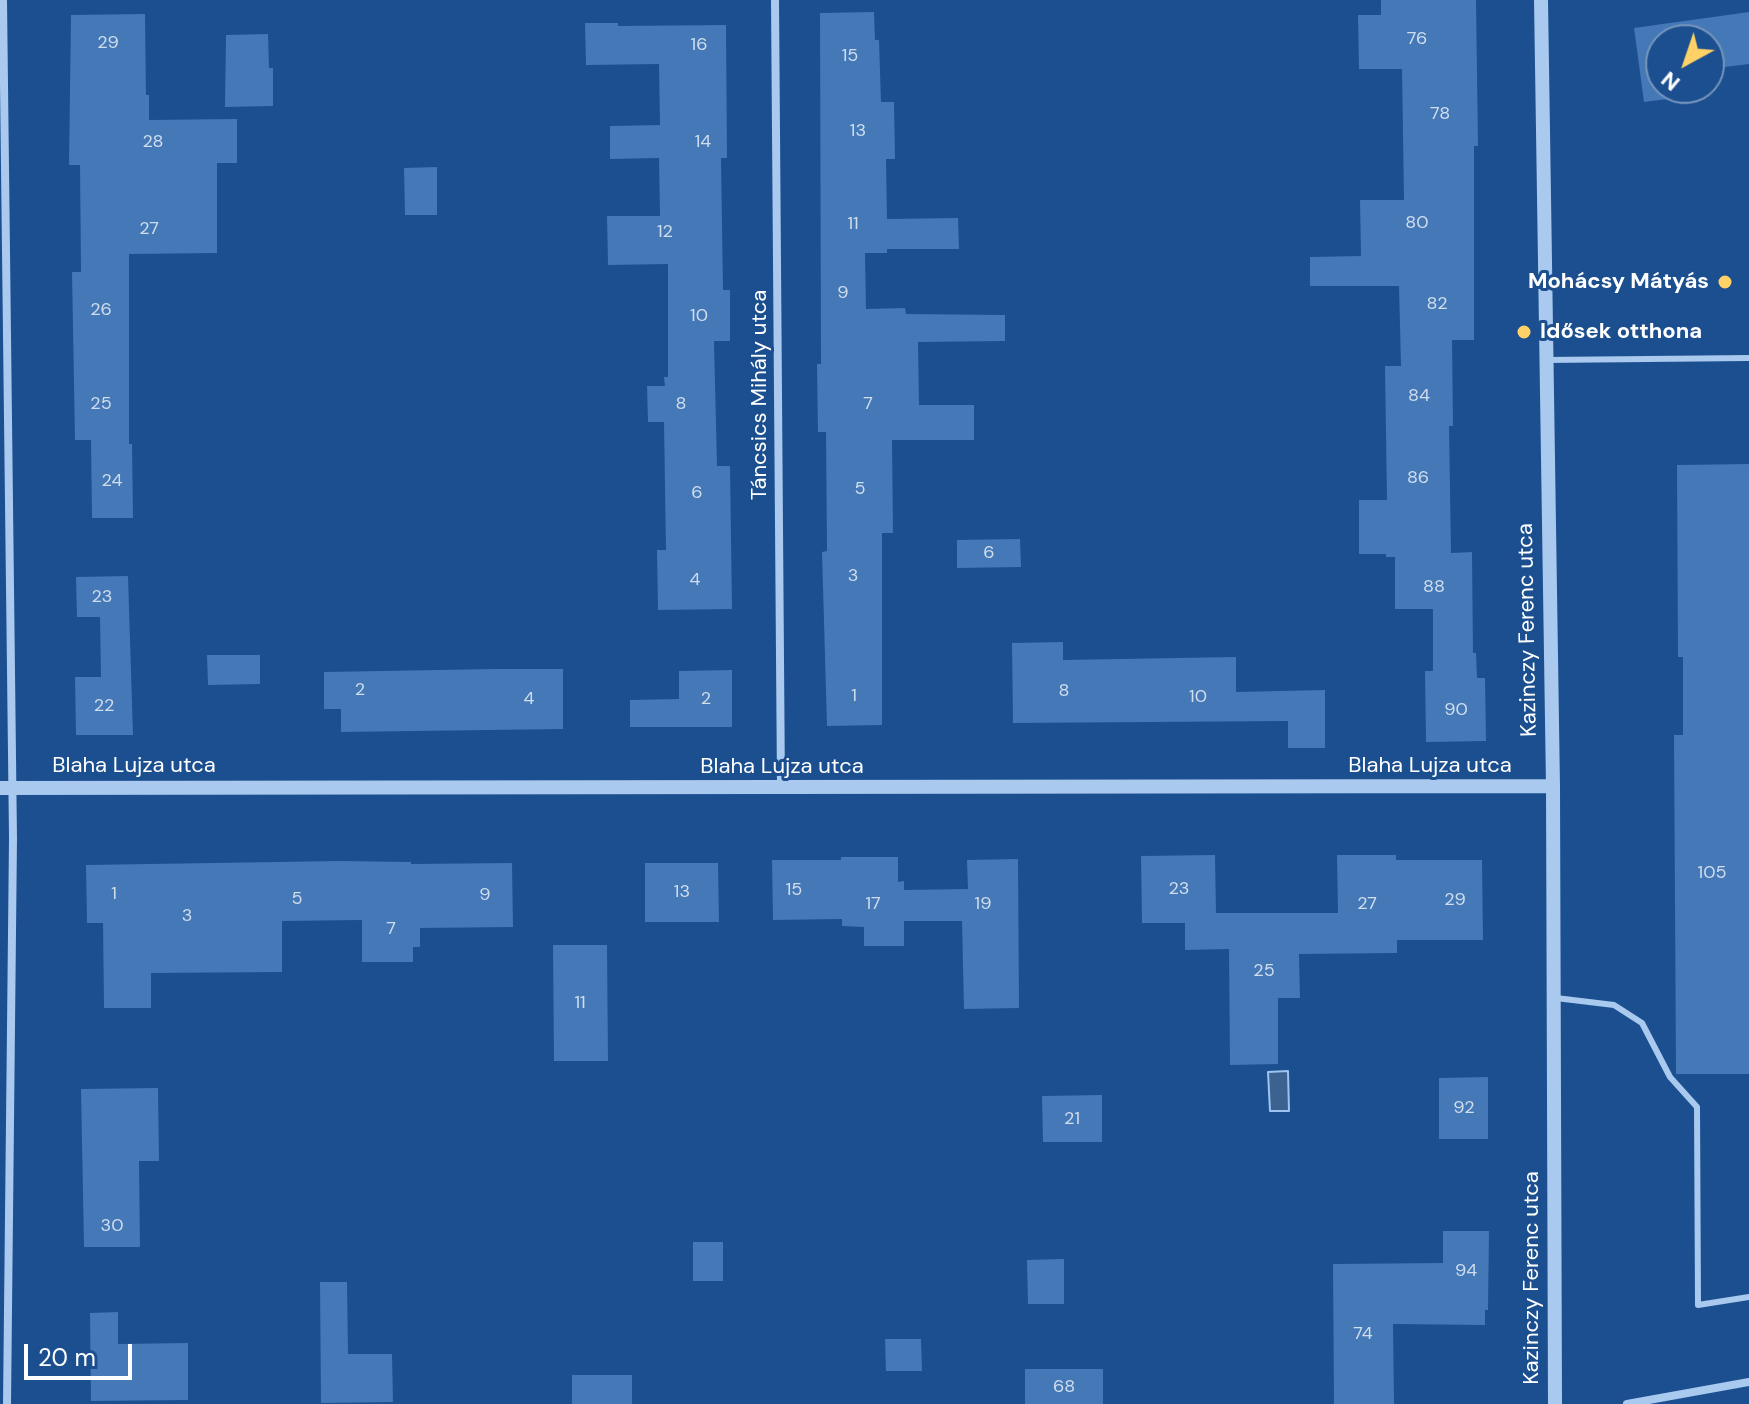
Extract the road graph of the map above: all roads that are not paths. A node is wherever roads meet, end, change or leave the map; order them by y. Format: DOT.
graph roads {
  1 [pos="3,0"];
  2 [pos="775,0"];
  3 [pos="1541,0"];
  4 [pos="1749,358"];
  5 [pos="1546,360"];
  6 [pos="1553,786"];
  7 [pos="5,788"];
  8 [pos="781,789"];
  9 [pos="1552,998"];
  10 [pos="1749,1297"];
  11 [pos="1749,1382"];
  12 [pos="7,1404"];
  13 [pos="1555,1404"];
  14 [pos="1627,1404"];
  1 -- 7 [label="street"];
  2 -- 8 [label="street, Táncsics Mihály utca"];
  3 -- 5 [label="street, Kazinczy Ferenc utca"];
  4 -- 5 [label="lane"];
  5 -- 6 [label="street, Kazinczy Ferenc utca"];
  6 -- 8 [label="street, Blaha Lujza utca"];
  6 -- 9 [label="street, Kazinczy Ferenc utca"];
  7 -- 8 [label="street, Blaha Lujza utca"];
  7 -- 12 [label="street"];
  9 -- 10 [label="lane"];
  9 -- 13 [label="street, Kazinczy Ferenc utca"];
  11 -- 14 [label="street"];
}
